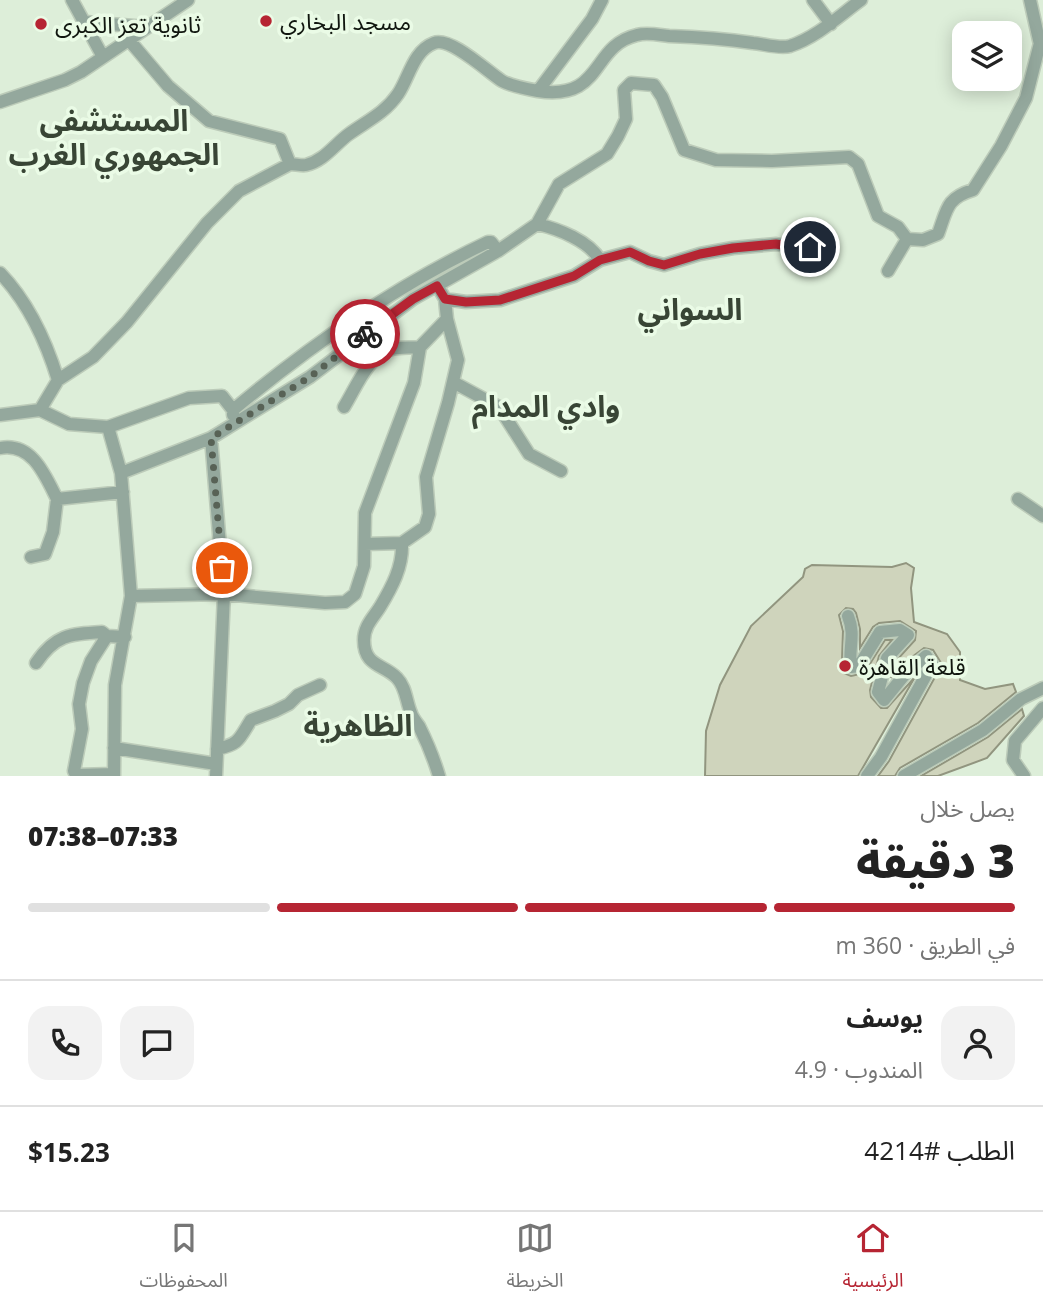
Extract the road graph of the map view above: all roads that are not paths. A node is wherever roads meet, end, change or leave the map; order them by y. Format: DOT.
graph roads {
  1 [pos="72,0"];
  2 [pos="188,0"];
  3 [pos="602,0"];
  4 [pos="813,0"];
  5 [pos="861,0"];
  6 [pos="1030,0"];
  7 [pos="85,22"];
  8 [pos="831,24"];
  9 [pos="146,27"];
  10 [pos="129,40"];
  11 [pos="1041,50"];
  12 [pos="103,57"];
  13 [pos="538,91"];
  14 [pos="0,102"];
  15 [pos="290,164"];
  16 [pos="537,224"];
  17 [pos="907,239"];
  18 [pos="810,247"];
  19 [pos="498,251"];
  20 [pos="600,260"];
  21 [pos="888,271"];
  22 [pos="0,272"];
  23 [pos="437,286"];
  24 [pos="445,299"];
  25 [pos="446,319"];
  26 [pos="420,347"];
  27 [pos="58,380"];
  28 [pos="453,382"];
  29 [pos="344,407"];
  30 [pos="40,410"];
  31 [pos="0,415"];
  32 [pos="233,416"];
  33 [pos="108,427"];
  34 [pos="211,438"];
  35 [pos="0,448"];
  36 [pos="561,471"];
  37 [pos="121,473"];
  38 [pos="123,492"];
  39 [pos="57,499"];
  40 [pos="1018,499"];
  41 [pos="1043,516"];
  42 [pos="402,543"];
  43 [pos="365,544"];
  44 [pos="31,557"];
  45 [pos="224,594"];
  46 [pos="131,596"];
  47 [pos="848,615"];
  48 [pos="107,636"];
  49 [pos="125,637"];
  50 [pos="36,663"];
  51 [pos="320,685"];
  52 [pos="1043,688"];
  53 [pos="1043,708"];
  54 [pos="114,748"];
  55 [pos="217,749"];
  56 [pos="216,770"];
  57 [pos="113,775"];
  58 [pos="439,776"];
  59 [pos="867,776"];
  60 [pos="904,776"];
  61 [pos="1024,776"];
  1 -- 7 [label="street"];
  2 -- 9 [label="street"];
  3 -- 13 [label="street"];
  4 -- 8 [label="street"];
  5 -- 8 [label="street"];
  6 -- 11 [label="street"];
  7 -- 9 [label="street"];
  7 -- 12 [label="street"];
  8 -- 13 [label="street"];
  9 -- 10 [label="street"];
  10 -- 12 [label="street"];
  10 -- 15 [label="street"];
  11 -- 17 [label="street"];
  12 -- 14 [label="street"];
  13 -- 15 [label="street"];
  15 -- 27 [label="street"];
  16 -- 17 [label="street"];
  16 -- 19 [label="street"];
  16 -- 20 [label="street"];
  17 -- 21 [label="street"];
  18 -- 20 [label="street"];
  19 -- 23 [label="street"];
  19 -- 32 [label="street"];
  20 -- 24 [label="street"];
  22 -- 27 [label="street"];
  23 -- 24 [label="street"];
  23 -- 32 [label="street"];
  24 -- 25 [label="street"];
  25 -- 26 [label="street"];
  25 -- 28 [label="street"];
  26 -- 29 [label="street"];
  26 -- 43 [label="street"];
  27 -- 30 [label="street"];
  28 -- 36 [label="street"];
  28 -- 42 [label="street"];
  30 -- 31 [label="street"];
  30 -- 33 [label="street"];
  32 -- 33 [label="street"];
  32 -- 34 [label="street"];
  33 -- 37 [label="street"];
  34 -- 37 [label="street"];
  34 -- 45 [label="street"];
  35 -- 39 [label="street"];
  37 -- 38 [label="street"];
  38 -- 39 [label="street"];
  38 -- 46 [label="street"];
  39 -- 44 [label="street"];
  40 -- 41 [label="street"];
  42 -- 43 [label="street"];
  42 -- 58 [label="street"];
  43 -- 45 [label="street"];
  45 -- 46 [label="street"];
  45 -- 55 [label="street"];
  46 -- 49 [label="street"];
  47 -- 59 [label="street"];
  48 -- 49 [label="street"];
  48 -- 50 [label="street"];
  48 -- 57 [label="street"];
  49 -- 54 [label="street"];
  51 -- 55 [label="street"];
  52 -- 60 [label="street"];
  53 -- 61 [label="street"];
  54 -- 56 [label="street"];
  54 -- 57 [label="street"];
  55 -- 56 [label="street"];
}
